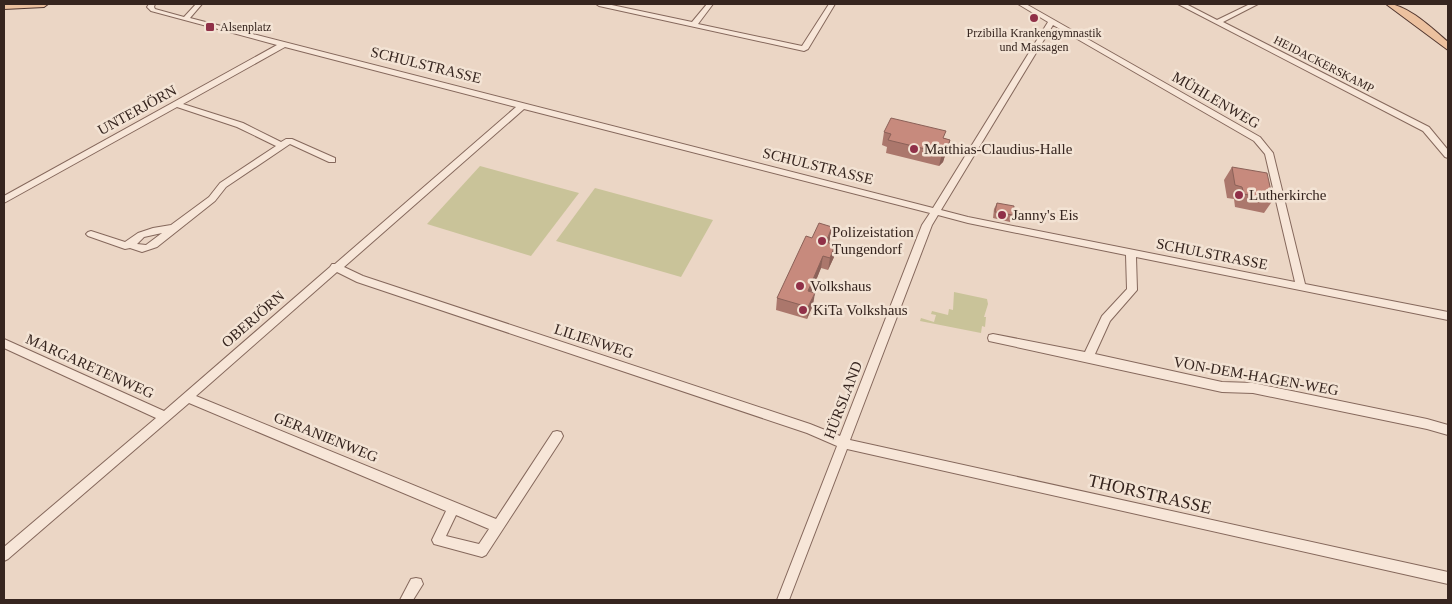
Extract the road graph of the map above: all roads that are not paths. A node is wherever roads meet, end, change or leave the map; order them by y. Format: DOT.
graph roads {
  1 [pos="44,4"];
  2 [pos="152,4"];
  3 [pos="199,4"];
  4 [pos="599,4"];
  5 [pos="710,4"];
  6 [pos="832,4"];
  7 [pos="1021,4"];
  8 [pos="1181,4"];
  9 [pos="1255,4"];
  10 [pos="1390,4"];
  11 [pos="4,6"];
  12 [pos="186,19"];
  13 [pos="1052,22"];
  14 [pos="1218,22"];
  15 [pos="694,24"];
  16 [pos="285,44"];
  17 [pos="1448,47"];
  18 [pos="176,104"];
  19 [pos="522,106"];
  20 [pos="280,146"];
  21 [pos="1448,155"];
  22 [pos="332,160"];
  23 [pos="4,200"];
  24 [pos="935,212"];
  25 [pos="173,228"];
  26 [pos="92,234"];
  27 [pos="131,244"];
  28 [pos="1131,253"];
  29 [pos="335,267"];
  30 [pos="1301,287"];
  31 [pos="1448,316"];
  32 [pos="993,338"];
  33 [pos="4,344"];
  34 [pos="1088,357"];
  35 [pos="187,396"];
  36 [pos="163,416"];
  37 [pos="1448,430"];
  38 [pos="557,436"];
  39 [pos="843,443"];
  40 [pos="453,508"];
  41 [pos="497,526"];
  42 [pos="4,555"];
  43 [pos="1448,578"];
  44 [pos="416,584"];
  45 [pos="406,600"];
  46 [pos="783,600"];
  1 -- 11 [label="main road"];
  2 -- 12 [label="street"];
  3 -- 12 [label="street"];
  4 -- 15 [label="street"];
  5 -- 15 [label="street"];
  6 -- 15 [label="street"];
  7 -- 13 [label="street, MÜHLENWEG"];
  8 -- 14 [label="street, HEIDACKERSKAMP"];
  9 -- 14 [label="street"];
  10 -- 17 [label="main road"];
  12 -- 16 [label="street, SCHULSTRASSE"];
  13 -- 24 [label="street, HÜRSLAND"];
  13 -- 30 [label="street, MÜHLENWEG"];
  14 -- 21 [label="street, HEIDACKERSKAMP"];
  16 -- 18 [label="street, UNTERJÖRN"];
  16 -- 19 [label="street, SCHULSTRASSE"];
  18 -- 20 [label="street"];
  18 -- 23 [label="street, UNTERJÖRN"];
  19 -- 24 [label="street, SCHULSTRASSE"];
  19 -- 29 [label="street, OBERJÖRN"];
  20 -- 22 [label="street"];
  20 -- 25 [label="street"];
  24 -- 28 [label="street, SCHULSTRASSE"];
  24 -- 39 [label="street, HÜRSLAND"];
  25 -- 27 [label="street"];
  25 -- 27 [label="street"];
  26 -- 27 [label="street"];
  28 -- 30 [label="street, SCHULSTRASSE"];
  28 -- 34 [label="street"];
  29 -- 35 [label="street, OBERJÖRN"];
  29 -- 39 [label="street, LILIENWEG"];
  30 -- 31 [label="street, SCHULSTRASSE"];
  32 -- 34 [label="street, VON-DEM-HAGEN-WEG"];
  33 -- 36 [label="street, MARGARETENWEG"];
  34 -- 37 [label="street, VON-DEM-HAGEN-WEG"];
  35 -- 36 [label="street, OBERJÖRN"];
  35 -- 40 [label="street, GERANIENWEG"];
  36 -- 42 [label="street, OBERJÖRN"];
  38 -- 41 [label="street"];
  39 -- 43 [label="street, THORSTRASSE"];
  39 -- 46 [label="street, HÜRSLAND"];
  40 -- 41 [label="street, GERANIENWEG"];
  40 -- 41 [label="street"];
  44 -- 45 [label="street"];
}
